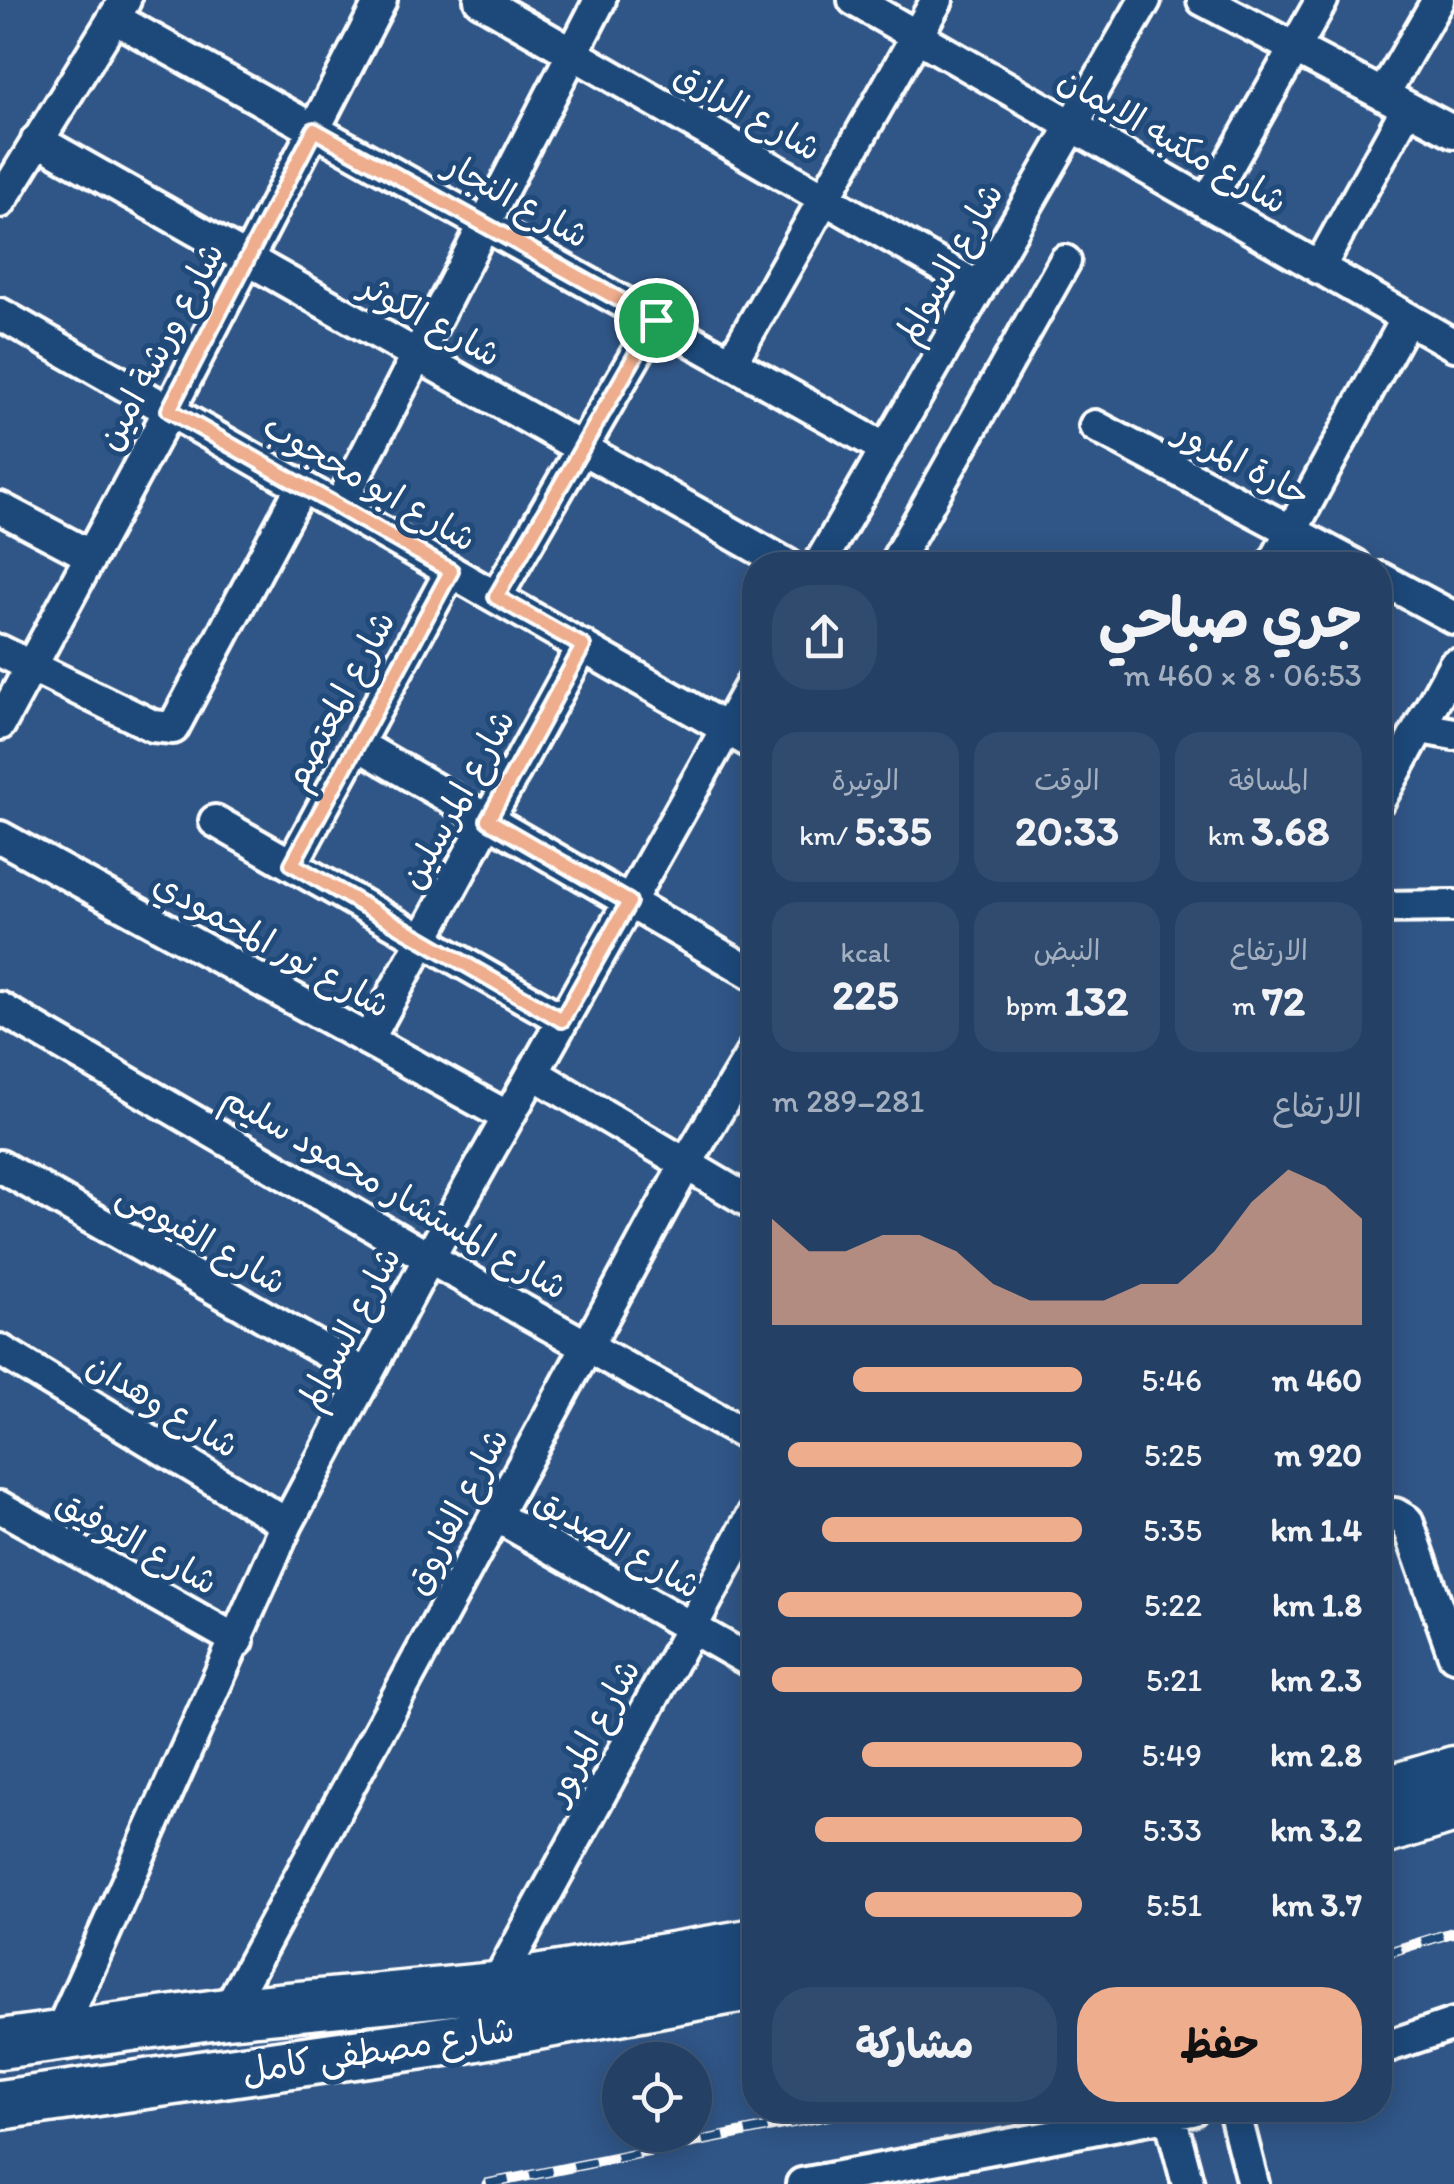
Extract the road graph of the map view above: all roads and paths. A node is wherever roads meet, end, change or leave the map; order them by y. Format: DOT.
graph roads {
  1 [pos="381,0"];
  2 [pos="480,0"];
  3 [pos="600,0"];
  4 [pos="854,0"];
  5 [pos="937,0"];
  6 [pos="1144,0"];
  7 [pos="1203,0"];
  8 [pos="1322,0"];
  9 [pos="1438,0"];
  10 [pos="120,9"];
  11 [pos="916,36"];
  12 [pos="1295,48"];
  13 [pos="572,53"];
  14 [pos="1395,101"];
  15 [pos="1072,126"];
  16 [pos="314,130"];
  17 [pos="1454,132"];
  18 [pos="37,140"];
  19 [pos="824,199"];
  20 [pos="0,202"];
  21 [pos="1207,203"];
  22 [pos="484,225"];
  23 [pos="248,260"];
  24 [pos="1065,261"];
  25 [pos="1319,268"];
  26 [pos="978,287"];
  27 [pos="0,314"];
  28 [pos="1407,318"];
  29 [pos="656,320"];
  30 [pos="1454,346"];
  31 [pos="417,356"];
  32 [pos="732,363"];
  33 [pos="169,410"];
  34 [pos="1095,426"];
  35 [pos="884,448"];
  36 [pos="582,449"];
  37 [pos="302,486"];
  38 [pos="0,508"];
  39 [pos="340,508"];
  40 [pos="1291,531"];
  41 [pos="765,552"];
  42 [pos="834,552"];
  43 [pos="901,552"];
  44 [pos="1279,552"];
  45 [pos="1331,552"];
  46 [pos="91,556"];
  47 [pos="451,571"];
  48 [pos="1392,584"];
  49 [pos="496,597"];
  50 [pos="1454,618"];
  51 [pos="583,646"];
  52 [pos="0,651"];
  53 [pos="1454,665"];
  54 [pos="31,666"];
  55 [pos="742,701"];
  56 [pos="0,724"];
  57 [pos="727,728"];
  58 [pos="1421,728"];
  59 [pos="1454,734"];
  60 [pos="742,737"];
  61 [pos="357,744"];
  62 [pos="1392,778"];
  63 [pos="215,820"];
  64 [pos="488,820"];
  65 [pos="0,837"];
  66 [pos="292,864"];
  67 [pos="629,902"];
  68 [pos="1454,906"];
  69 [pos="1392,908"];
  70 [pos="423,940"];
  71 [pos="742,967"];
  72 [pos="0,1008"];
  73 [pos="562,1020"];
  74 [pos="368,1040"];
  75 [pos="742,1070"];
  76 [pos="533,1072"];
  77 [pos="508,1117"];
  78 [pos="686,1164"];
  79 [pos="0,1166"];
  80 [pos="742,1196"];
  81 [pos="429,1258"];
  82 [pos="589,1345"];
  83 [pos="0,1350"];
  84 [pos="367,1375"];
  85 [pos="742,1433"];
  86 [pos="0,1507"];
  87 [pos="1392,1515"];
  88 [pos="496,1516"];
  89 [pos="287,1524"];
  90 [pos="742,1535"];
  91 [pos="691,1628"];
  92 [pos="238,1642"];
  93 [pos="1454,1654"];
  94 [pos="742,1657"];
  95 [pos="1454,1771"];
  96 [pos="1392,1789"];
  97 [pos="1454,1808"];
  98 [pos="1392,1827"];
  99 [pos="742,1944"];
  100 [pos="495,1987"];
  101 [pos="742,1987"];
  102 [pos="226,2013"];
  103 [pos="1454,2024"];
  104 [pos="58,2038"];
  105 [pos="0,2044"];
  106 [pos="1392,2044"];
  107 [pos="0,2105"];
  108 [pos="1133,2122"];
  109 [pos="1182,2122"];
  110 [pos="1237,2122"];
  111 [pos="802,2184"];
  112 [pos="1188,2184"];
  113 [pos="1253,2184"];
  1 -- 16 [label="street, شارع ورشة امين"];
  2 -- 13 [label="street, شارع الرازق"];
  3 -- 13 [label="street"];
  4 -- 11 [label="street, شارع مكتبه الايمان"];
  5 -- 11 [label="street"];
  6 -- 15 [label="street, شارع السوالم"];
  7 -- 12 [label="street"];
  8 -- 12 [label="street"];
  9 -- 14 [label="street"];
  10 -- 16 [label="street, شارع النجار"];
  10 -- 18 [label="street"];
  11 -- 15 [label="street, شارع مكتبه الايمان"];
  11 -- 19 [label="street"];
  12 -- 14 [label="street"];
  12 -- 21 [label="street"];
  13 -- 19 [label="street, شارع الرازق"];
  13 -- 22 [label="street"];
  14 -- 17 [label="street"];
  14 -- 25 [label="street"];
  15 -- 21 [label="street, شارع مكتبه الايمان"];
  15 -- 26 [label="street, شارع السوالم"];
  16 -- 22 [label="street, شارع النجار"];
  16 -- 23 [label="street, شارع ورشة امين"];
  18 -- 20 [label="street"];
  18 -- 23 [label="street, شارع الكوثر"];
  19 -- 26 [label="street, شارع الرازق"];
  19 -- 32 [label="street"];
  21 -- 25 [label="street, شارع مكتبه الايمان"];
  22 -- 29 [label="street, شارع النجار"];
  22 -- 31 [label="street"];
  23 -- 31 [label="street, شارع الكوثر"];
  23 -- 33 [label="street, شارع ورشة امين"];
  24 -- 43 [label="street"];
  25 -- 28 [label="street, شارع مكتبه الايمان"];
  26 -- 35 [label="street, شارع السوالم"];
  27 -- 33 [label="street, شارع ابو محجوب"];
  28 -- 30 [label="street, شارع مكتبه الايمان"];
  28 -- 40 [label="street"];
  29 -- 32 [label="street, شارع النجار"];
  29 -- 36 [label="street"];
  31 -- 36 [label="street, شارع الكوثر"];
  31 -- 39 [label="street"];
  32 -- 35 [label="street, شارع النجار"];
  33 -- 37 [label="street, شارع ابو محجوب"];
  33 -- 46 [label="street, شارع ورشة امين"];
  34 -- 40 [label="street, حارة المرور"];
  35 -- 42 [label="street, شارع السوالم"];
  36 -- 41 [label="street, شارع الكوثر"];
  36 -- 49 [label="street"];
  37 -- 39 [label="street, شارع ابو محجوب"];
  37 -- 54 [label="street"];
  38 -- 46 [label="street"];
  39 -- 47 [label="street, شارع ابو محجوب"];
  40 -- 44 [label="street"];
  40 -- 45 [label="street, حارة المرور"];
  46 -- 54 [label="street, شارع ورشة امين"];
  47 -- 49 [label="street, شارع ابو محجوب"];
  47 -- 61 [label="street, شارع المعتصم"];
  48 -- 50 [label="street"];
  49 -- 51 [label="street, شارع ابو محجوب"];
  51 -- 57 [label="street, شارع ابو محجوب"];
  51 -- 64 [label="street, شارع المرسلين"];
  52 -- 54 [label="street"];
  53 -- 58 [label="street"];
  54 -- 56 [label="street, شارع ورشة امين"];
  55 -- 57 [label="street, شارع السوالم"];
  57 -- 60 [label="street, شارع ابو محجوب"];
  57 -- 67 [label="street, شارع السوالم"];
  58 -- 59 [label="street"];
  58 -- 62 [label="street"];
  61 -- 64 [label="street"];
  61 -- 66 [label="street, شارع المعتصم"];
  63 -- 66 [label="street"];
  64 -- 67 [label="street"];
  64 -- 70 [label="street, شارع المرسلين"];
  65 -- 74 [label="street, شارع نور المحمودي"];
  66 -- 70 [label="street"];
  67 -- 71 [label="street"];
  67 -- 73 [label="street, شارع السوالم"];
  68 -- 69 [label="street"];
  70 -- 73 [label="street"];
  70 -- 74 [label="street, شارع المرسلين"];
  72 -- 81 [label="street, شارع المستشار محمود سليم"];
  73 -- 76 [label="street, شارع السوالم"];
  74 -- 77 [label="street, شارع نور المحمودي"];
  75 -- 78 [label="street, شارع الفاروق"];
  76 -- 77 [label="street, شارع السوالم"];
  76 -- 78 [label="street"];
  77 -- 81 [label="street, شارع السوالم"];
  78 -- 80 [label="street"];
  78 -- 82 [label="street, شارع الفاروق"];
  79 -- 84 [label="street, شارع الفيومى"];
  81 -- 82 [label="street, شارع المستشار محمود سليم"];
  81 -- 84 [label="street, شارع السوالم"];
  82 -- 85 [label="street, شارع المستشار محمود سليم"];
  82 -- 88 [label="street, شارع الفاروق"];
  83 -- 89 [label="street, شارع وهدان"];
  84 -- 89 [label="street, شارع السوالم"];
  86 -- 92 [label="street, شارع التوفيق"];
  87 -- 93 [label="street"];
  88 -- 91 [label="street, شارع الصديق"];
  88 -- 102 [label="street, شارع الفاروق"];
  89 -- 92 [label="street, شارع السوالم"];
  90 -- 91 [label="street, شارع المرور"];
  91 -- 94 [label="street, شارع الصديق"];
  91 -- 100 [label="street, شارع المرور"];
  92 -- 104 [label="street, شارع السوالم"];
  95 -- 96 [label="main road"];
  97 -- 98 [label="main road"];
  99 -- 100 [label="main road, شارع مصطفى كامل"];
  100 -- 102 [label="main road, شارع مصطفى كامل"];
  101 -- 107 [label="main road, شارع مصطفى كامل"];
  102 -- 104 [label="main road, شارع مصطفى كامل"];
  103 -- 106 [label="street"];
  104 -- 105 [label="main road, شارع مصطفى كامل"];
  108 -- 111 [label="street"];
  109 -- 112 [label="street"];
  110 -- 113 [label="street"];
}
